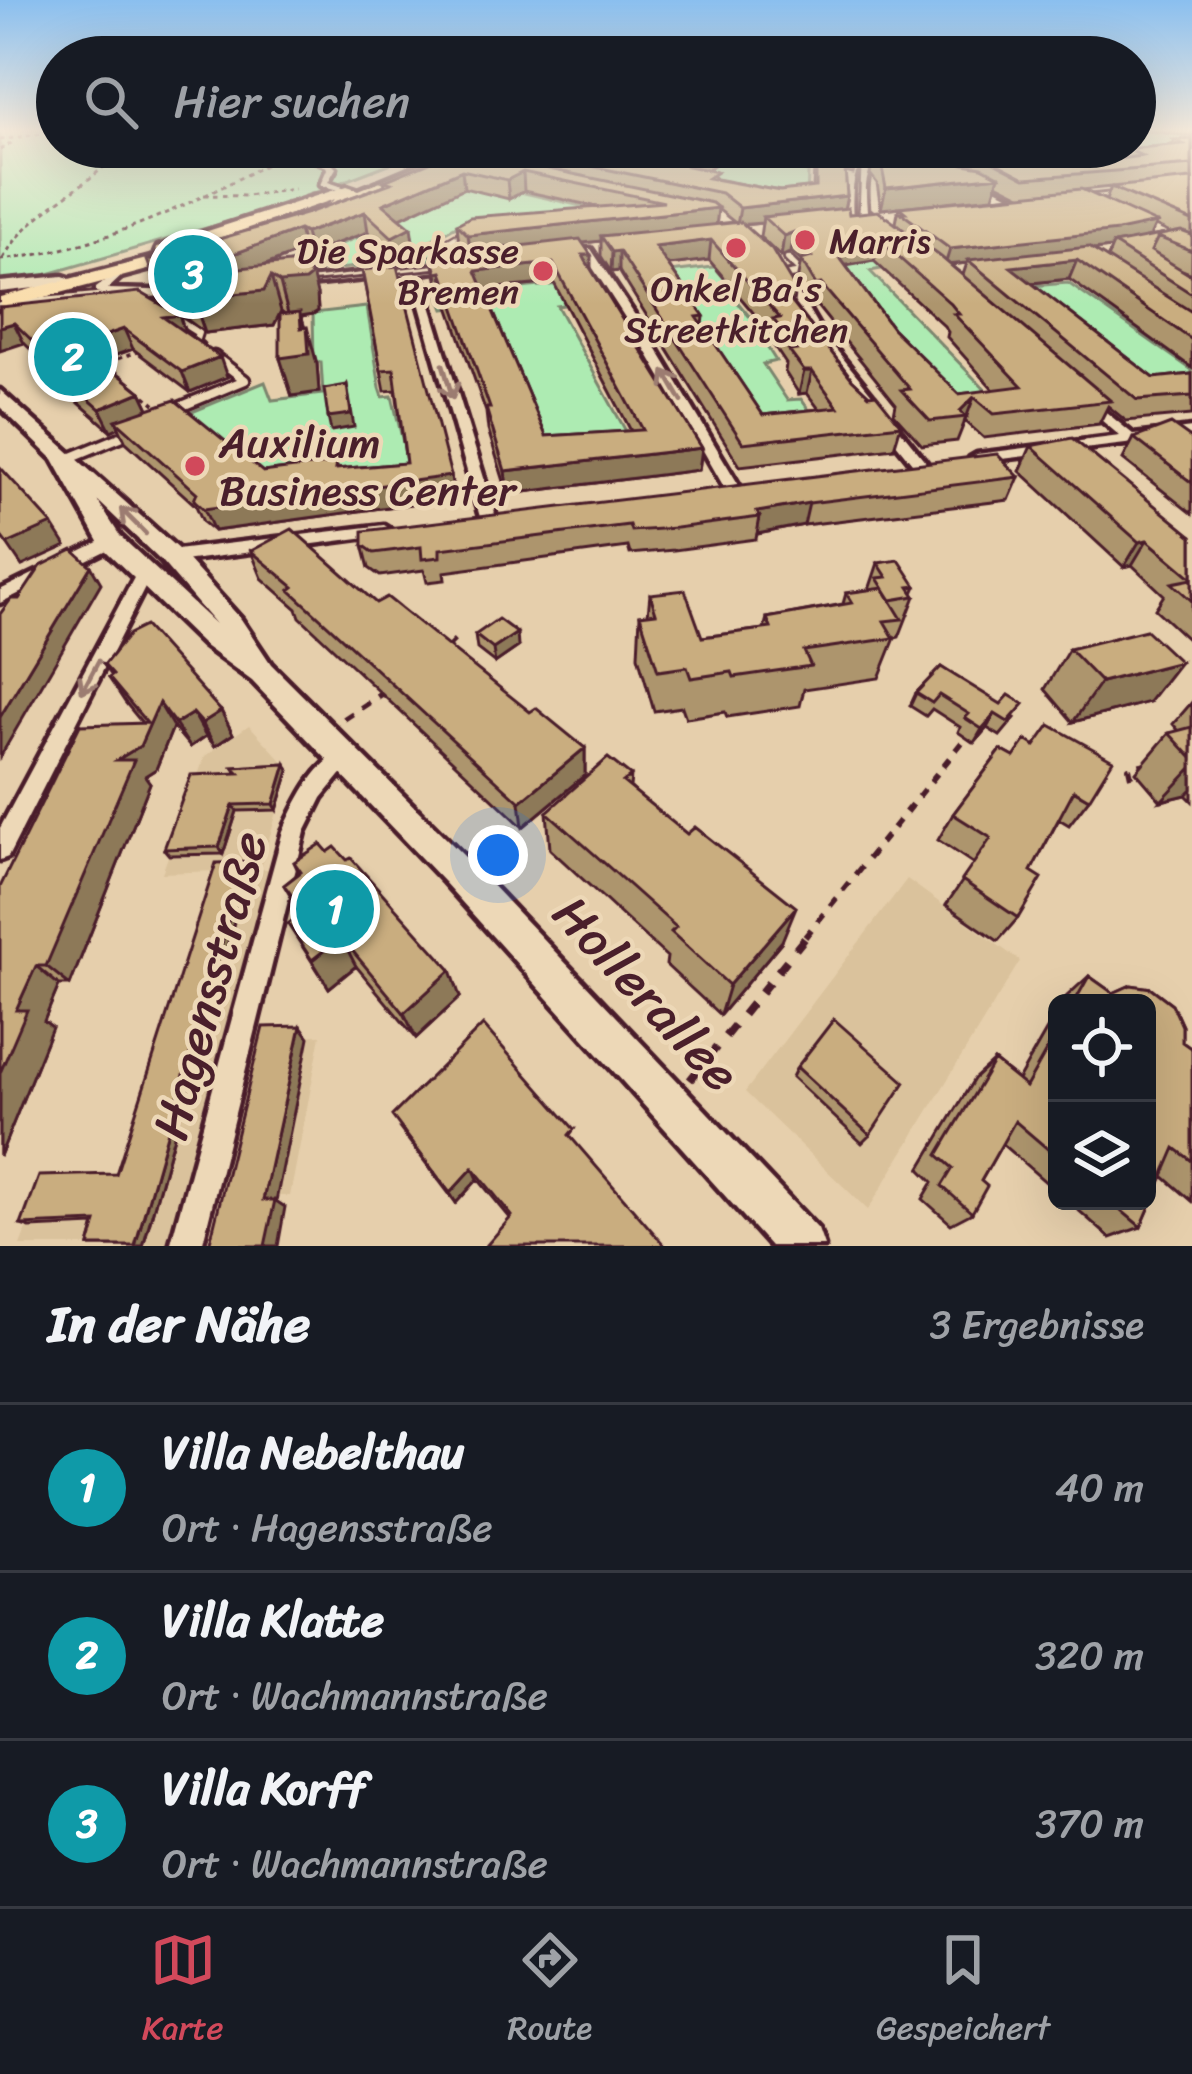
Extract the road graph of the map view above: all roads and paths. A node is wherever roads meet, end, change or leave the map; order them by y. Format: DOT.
graph roads {
  1 [pos="77,188"];
  2 [pos="216,188"];
  3 [pos="293,188"];
  4 [pos="338,188"];
  5 [pos="354,188"];
  6 [pos="369,188"];
  7 [pos="861,188"];
  8 [pos="991,188"];
  9 [pos="346,191"];
  10 [pos="203,194"];
  11 [pos="1037,199"];
  12 [pos="1015,202"];
  13 [pos="992,204"];
  14 [pos="889,217"];
  15 [pos="872,219"];
  16 [pos="850,222"];
  17 [pos="468,231"];
  18 [pos="895,237"];
  19 [pos="608,249"];
  20 [pos="587,251"];
  21 [pos="563,254"];
  22 [pos="1,262"];
  23 [pos="469,264"];
  24 [pos="782,267"];
  25 [pos="415,270"];
  26 [pos="118,284"];
  27 [pos="282,291"];
  28 [pos="209,292"];
  29 [pos="173,295"];
  30 [pos="0,303"];
  31 [pos="174,318"];
  32 [pos="141,350"];
  33 [pos="1066,383"];
  34 [pos="0,396"];
  35 [pos="166,413"];
  36 [pos="151,424"];
  37 [pos="1192,432"];
  38 [pos="1131,439"];
  39 [pos="1078,446"];
  40 [pos="966,459"];
  41 [pos="62,461"];
  42 [pos="943,462"];
  43 [pos="921,465"];
  44 [pos="899,467"];
  45 [pos="1106,470"];
  46 [pos="710,490"];
  47 [pos="510,514"];
  48 [pos="488,517"];
  49 [pos="465,520"];
  50 [pos="396,528"];
  51 [pos="111,541"];
  52 [pos="168,556"];
  53 [pos="144,574"];
  54 [pos="0,597"];
  55 [pos="457,638"];
  56 [pos="435,659"];
  57 [pos="262,673"];
  58 [pos="398,683"];
  59 [pos="964,740"];
  60 [pos="331,747"];
  61 [pos="1150,763"];
  62 [pos="1131,777"];
  63 [pos="0,850"];
  64 [pos="671,1103"];
  65 [pos="802,1243"];
  66 [pos="186,1246"];
  1 -- 22 [label="path"];
  2 -- 10 [label="path"];
  3 -- 10 [label="path"];
  4 -- 9 [label="street"];
  5 -- 9 [label="main road"];
  6 -- 26 [label="main road"];
  7 -- 15 [label="street"];
  8 -- 12 [label="street"];
  9 -- 30 [label="main road"];
  10 -- 22 [label="path"];
  11 -- 12 [label="street"];
  12 -- 13 [label="street"];
  14 -- 15 [label="street"];
  15 -- 16 [label="street"];
  15 -- 18 [label="street"];
  17 -- 23 [label="lane"];
  19 -- 20 [label="street"];
  20 -- 21 [label="street"];
  46 -- 20 [label="street, one-way"];
  23 -- 25 [label="street"];
  24 -- 43 [label="street"];
  25 -- 27 [label="street"];
  25 -- 48 [label="street, one-way"];
  26 -- 29 [label="street"];
  26 -- 30 [label="main road"];
  28 -- 29 [label="street"];
  29 -- 30 [label="lane"];
  29 -- 30 [label="street"];
  31 -- 35 [label="lane"];
  32 -- 35 [label="path"];
  33 -- 38 [label="street"];
  34 -- 41 [label="main road, Hollerallee"];
  36 -- 41 [label="lane"];
  37 -- 38 [label="street"];
  38 -- 39 [label="street"];
  39 -- 40 [label="street"];
  39 -- 45 [label="street"];
  41 -- 51 [label="main road, Hollerallee"];
  52 -- 41 [label="main road, Hollerallee, one-way"];
  42 -- 43 [label="street"];
  43 -- 44 [label="street"];
  47 -- 48 [label="street"];
  48 -- 49 [label="street"];
  50 -- 52 [label="street"];
  51 -- 53 [label="main road, Hollerallee"];
  51 -- 54 [label="street"];
  52 -- 57 [label="main road, Hollerallee"];
  53 -- 57 [label="main road, Hollerallee"];
  53 -- 63 [label="street, one-way"];
  55 -- 56 [label="path"];
  57 -- 60 [label="main road, Hollerallee"];
  58 -- 60 [label="path"];
  59 -- 64 [label="path"];
  60 -- 64 [label="main road, Hollerallee"];
  60 -- 66 [label="street, Hagensstraße"];
  61 -- 62 [label="path"];
  64 -- 65 [label="main road, Hollerallee"];
}
